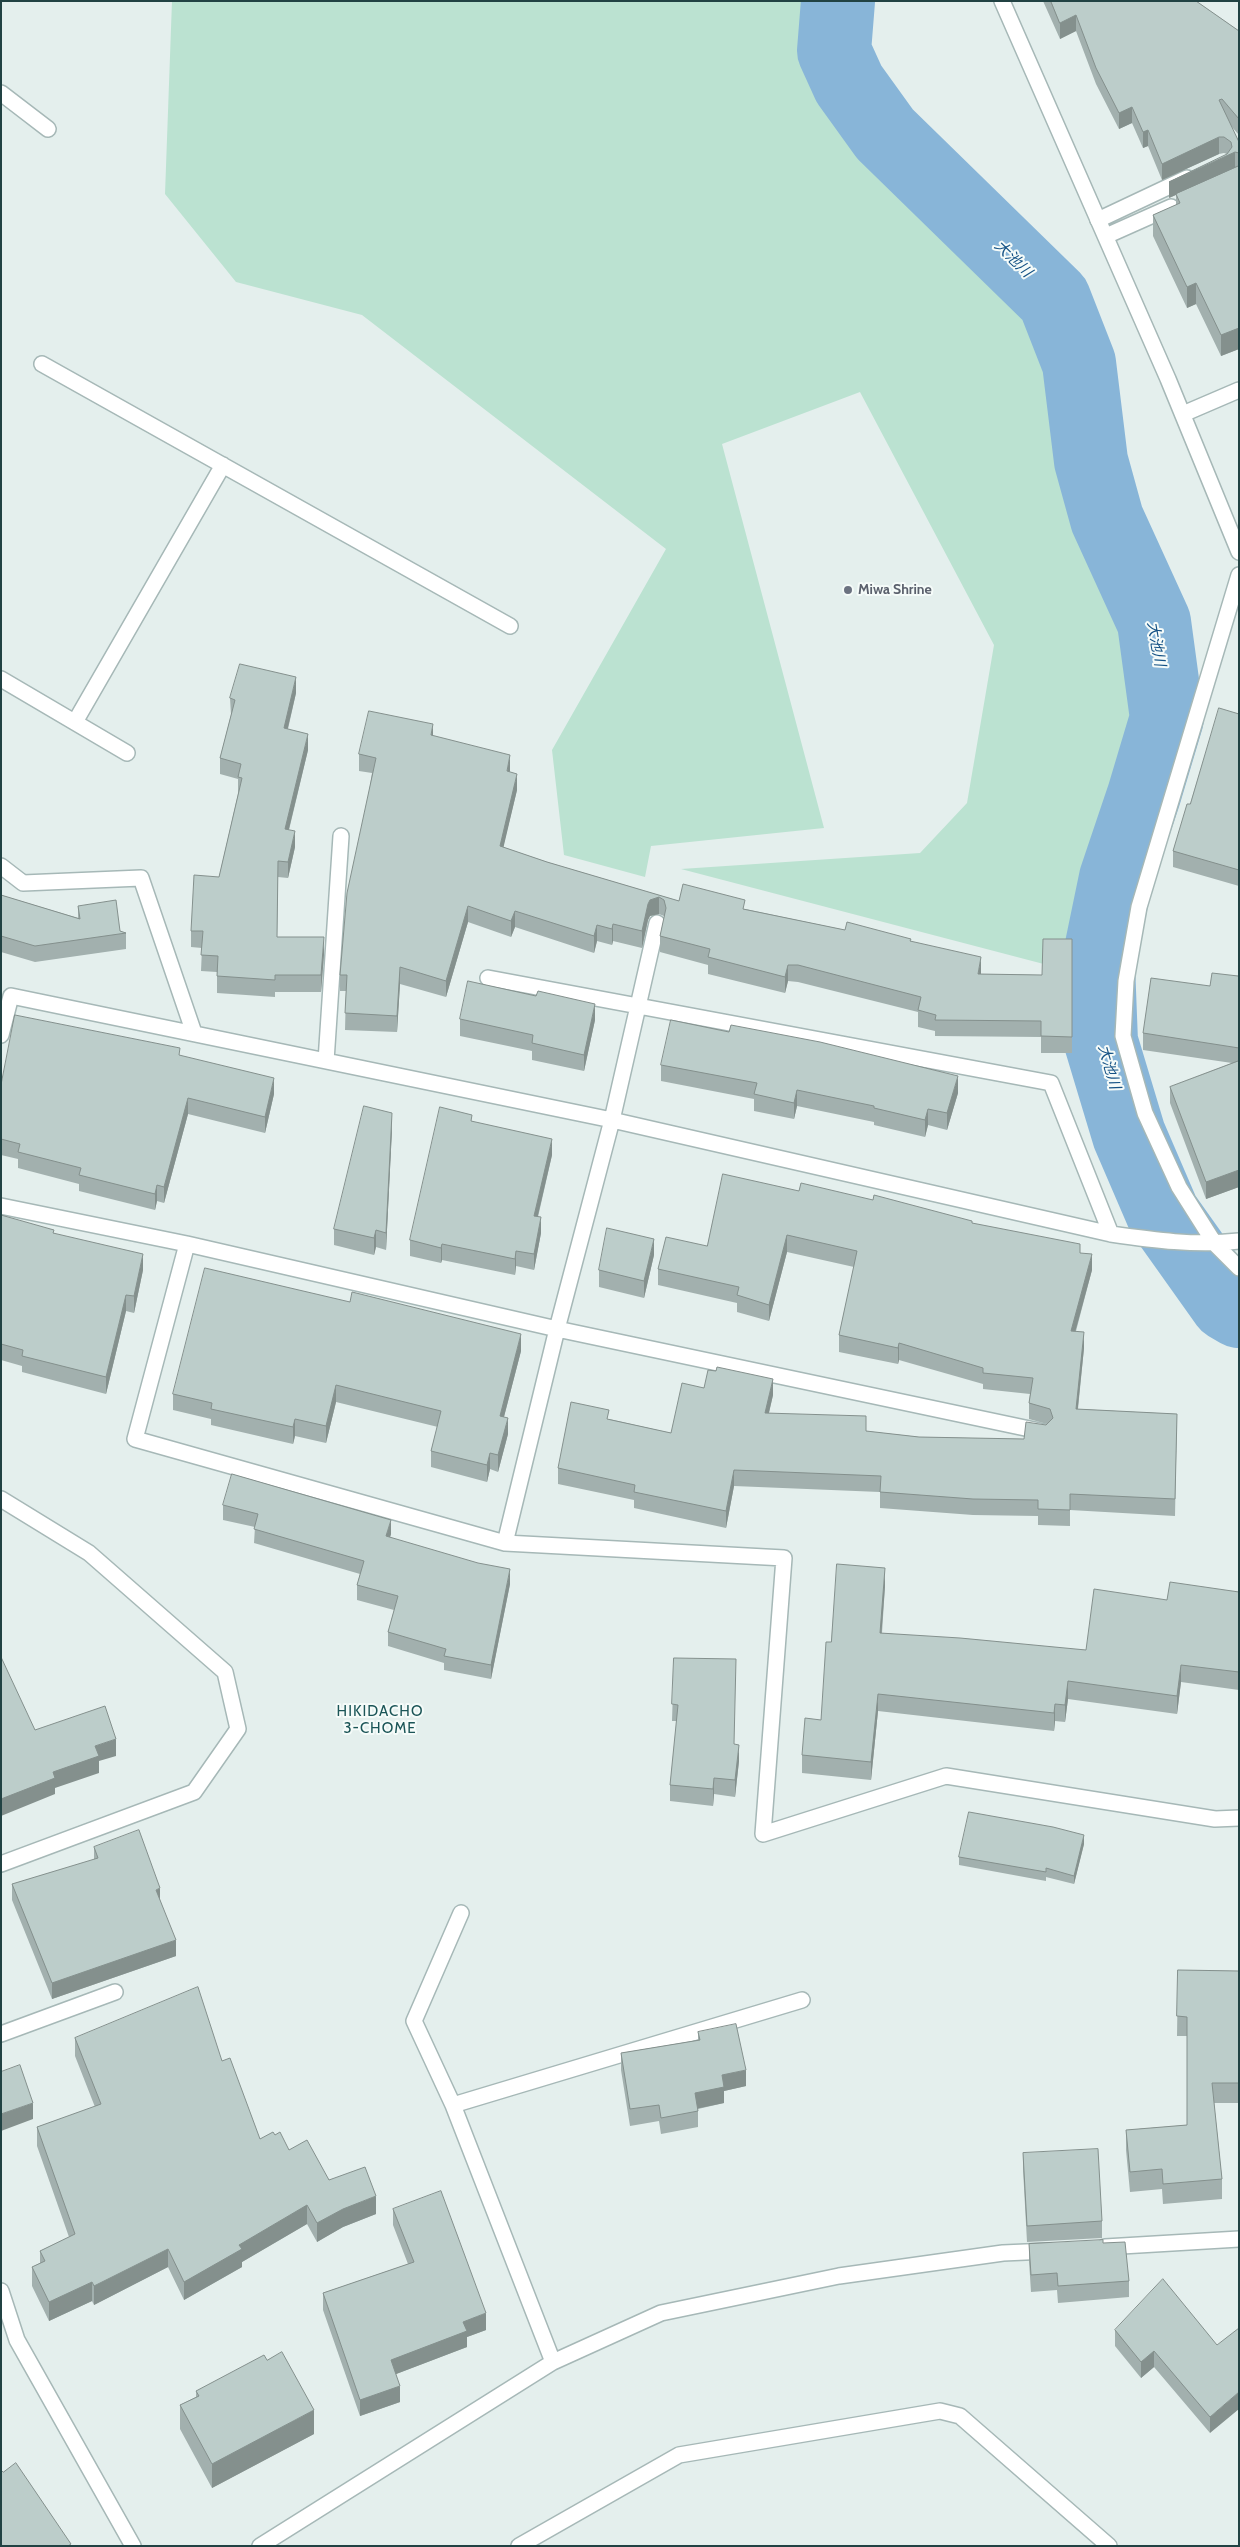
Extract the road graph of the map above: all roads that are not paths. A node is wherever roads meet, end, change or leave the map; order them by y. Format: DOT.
graph roads {
  1 [pos="1002,1"];
  2 [pos="1,93"];
  3 [pos="48,129"];
  4 [pos="1205,170"];
  5 [pos="1186,201"];
  6 [pos="1098,220"];
  7 [pos="1106,236"];
  8 [pos="42,364"];
  9 [pos="1239,390"];
  10 [pos="1183,414"];
  11 [pos="223,466"];
  12 [pos="1239,552"];
  13 [pos="1239,575"];
  14 [pos="510,626"];
  15 [pos="1,679"];
  16 [pos="75,722"];
  17 [pos="127,753"];
  18 [pos="341,836"];
  19 [pos="1,866"];
  20 [pos="657,923"];
  21 [pos="488,978"];
  22 [pos="639,1007"];
  23 [pos="194,1033"];
  24 [pos="1,1035"];
  25 [pos="326,1061"];
  26 [pos="612,1120"];
  27 [pos="1,1206"];
  28 [pos="1110,1234"];
  29 [pos="1239,1241"];
  30 [pos="187,1244"];
  31 [pos="1215,1244"];
  32 [pos="1239,1268"];
  33 [pos="557,1329"];
  34 [pos="1044,1432"];
  35 [pos="1,1500"];
  36 [pos="504,1543"];
  37 [pos="1239,1818"];
  38 [pos="1,1864"];
  39 [pos="461,1913"];
  40 [pos="115,1992"];
  41 [pos="802,2000"];
  42 [pos="1,2034"];
  43 [pos="454,2105"];
  44 [pos="1239,2239"];
  45 [pos="1091,2248"];
  46 [pos="1062,2250"];
  47 [pos="1,2291"];
  48 [pos="553,2362"];
  49 [pos="133,2546"];
  50 [pos="260,2546"];
  51 [pos="519,2546"];
  52 [pos="1109,2546"];
  1 -- 6 [label="street"];
  2 -- 3 [label="street"];
  4 -- 6 [label="street"];
  5 -- 7 [label="street"];
  6 -- 7 [label="street"];
  7 -- 10 [label="street"];
  8 -- 11 [label="street"];
  9 -- 10 [label="street"];
  10 -- 12 [label="street"];
  11 -- 14 [label="street"];
  11 -- 16 [label="street"];
  13 -- 31 [label="street"];
  15 -- 16 [label="street"];
  16 -- 17 [label="street"];
  18 -- 25 [label="street"];
  19 -- 23 [label="street"];
  20 -- 22 [label="street"];
  21 -- 22 [label="street"];
  22 -- 26 [label="street"];
  22 -- 28 [label="street"];
  23 -- 24 [label="street"];
  23 -- 25 [label="street"];
  25 -- 26 [label="street"];
  26 -- 28 [label="street"];
  26 -- 33 [label="street"];
  27 -- 30 [label="street"];
  28 -- 31 [label="street"];
  29 -- 31 [label="street"];
  30 -- 33 [label="street"];
  30 -- 36 [label="street"];
  31 -- 32 [label="street"];
  33 -- 34 [label="street"];
  33 -- 36 [label="street"];
  35 -- 38 [label="street"];
  36 -- 37 [label="street"];
  39 -- 43 [label="street"];
  40 -- 42 [label="street"];
  41 -- 43 [label="street"];
  43 -- 48 [label="street"];
  44 -- 45 [label="street"];
  46 -- 48 [label="street"];
  47 -- 49 [label="street"];
  48 -- 50 [label="street"];
  51 -- 52 [label="street"];
}
